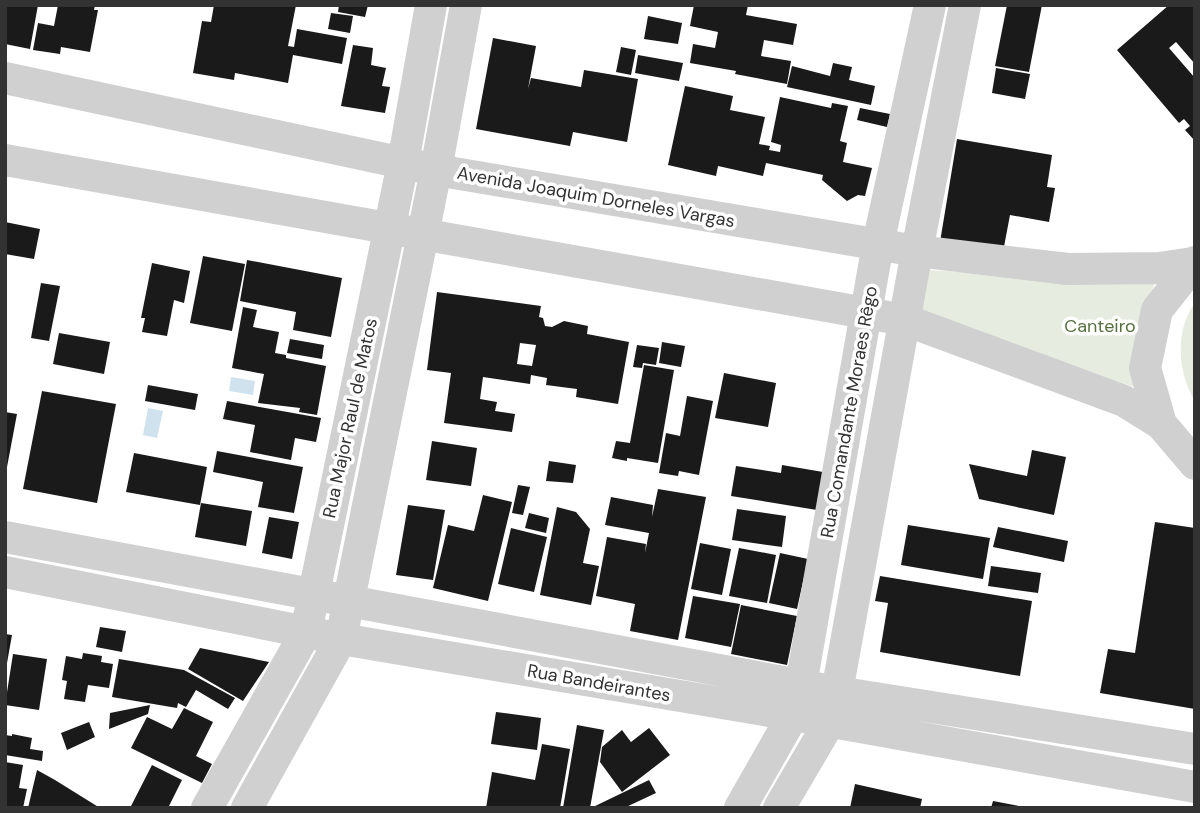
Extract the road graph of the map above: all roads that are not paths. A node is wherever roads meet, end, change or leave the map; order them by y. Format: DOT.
graph roads {
  1 [pos="431,5"];
  2 [pos="466,5"];
  3 [pos="930,5"];
  4 [pos="965,5"];
  5 [pos="5,78"];
  6 [pos="5,160"];
  7 [pos="403,163"];
  8 [pos="436,170"];
  9 [pos="388,228"];
  10 [pos="423,235"];
  11 [pos="878,244"];
  12 [pos="917,251"];
  13 [pos="1194,262"];
  14 [pos="866,312"];
  15 [pos="905,320"];
  16 [pos="349,418"];
  17 [pos="1161,425"];
  18 [pos="384,427"];
  19 [pos="1195,464"];
  20 [pos="15,539"];
  21 [pos="117,558"];
  22 [pos="11,573"];
  23 [pos="110,593"];
  24 [pos="313,596"];
  25 [pos="349,601"];
  26 [pos="306,632"];
  27 [pos="341,639"];
  28 [pos="554,639"];
  29 [pos="649,657"];
  30 [pos="547,674"];
  31 [pos="801,685"];
  32 [pos="643,690"];
  33 [pos="838,692"];
  34 [pos="793,715"];
  35 [pos="829,723"];
  36 [pos="1195,749"];
  37 [pos="1195,787"];
  38 [pos="211,799"];
  39 [pos="248,807"];
  40 [pos="740,808"];
  41 [pos="779,808"];
  1 -- 7 [label="street, Rua Major Raul de Matos"];
  2 -- 8 [label="street, Rua Major Raul de Matos"];
  3 -- 11 [label="street, Rua Comandante Moraes Rêgo"];
  4 -- 12 [label="street"];
  5 -- 7 [label="street, Avenida Joaquim Dorneles Vargas"];
  6 -- 9 [label="street"];
  7 -- 8 [label="street, Avenida Joaquim Dorneles Vargas"];
  7 -- 9 [label="street, Rua Major Raul de Matos"];
  8 -- 10 [label="street, Rua Major Raul de Matos"];
  8 -- 11 [label="street, Avenida Joaquim Dorneles Vargas"];
  9 -- 10 [label="street"];
  9 -- 16 [label="street, Rua Major Raul de Matos"];
  10 -- 14 [label="street"];
  10 -- 18 [label="street, Rua Major Raul de Matos"];
  11 -- 12 [label="street, Avenida Joaquim Dorneles Vargas"];
  11 -- 14 [label="street, Rua Comandante Moraes Rêgo"];
  12 -- 13 [label="street, Avenida Joaquim Dorneles Vargas"];
  12 -- 15 [label="street"];
  13 -- 17 [label="street"];
  14 -- 15 [label="street"];
  14 -- 31 [label="street, Rua Comandante Moraes Rêgo"];
  15 -- 17 [label="street"];
  15 -- 33 [label="street"];
  16 -- 18 [label="street"];
  16 -- 24 [label="street, Rua Major Raul de Matos"];
  17 -- 19 [label="street"];
  18 -- 25 [label="street, Rua Major Raul de Matos"];
  20 -- 21 [label="street, Rua Bandeirantes"];
  20 -- 22 [label="street"];
  21 -- 23 [label="street"];
  21 -- 24 [label="street, Rua Bandeirantes"];
  22 -- 23 [label="street, Rua Bandeirantes"];
  23 -- 26 [label="street, Rua Bandeirantes"];
  24 -- 25 [label="street, Rua Bandeirantes"];
  24 -- 26 [label="street, Rua Major Raul de Matos"];
  25 -- 27 [label="street, Rua Major Raul de Matos"];
  25 -- 28 [label="street, Rua Bandeirantes"];
  26 -- 27 [label="street, Rua Bandeirantes"];
  26 -- 38 [label="street, Rua Major Raul de Matos"];
  27 -- 30 [label="street, Rua Bandeirantes"];
  27 -- 39 [label="street, Rua Major Raul de Matos"];
  28 -- 29 [label="street, Rua Bandeirantes"];
  28 -- 30 [label="street"];
  29 -- 31 [label="street, Rua Bandeirantes"];
  29 -- 32 [label="street"];
  30 -- 32 [label="street, Rua Bandeirantes"];
  31 -- 33 [label="street, Rua Bandeirantes"];
  31 -- 34 [label="street, Rua Comandante Moraes Rêgo"];
  32 -- 34 [label="street, Rua Bandeirantes"];
  33 -- 35 [label="street"];
  33 -- 36 [label="street, Rua Bandeirantes"];
  34 -- 35 [label="street, Rua Bandeirantes"];
  34 -- 40 [label="street, Rua Comandante Moraes Rêgo"];
  35 -- 37 [label="street, Rua Bandeirantes"];
  35 -- 41 [label="street"];
  38 -- 39 [label="street"];
}
